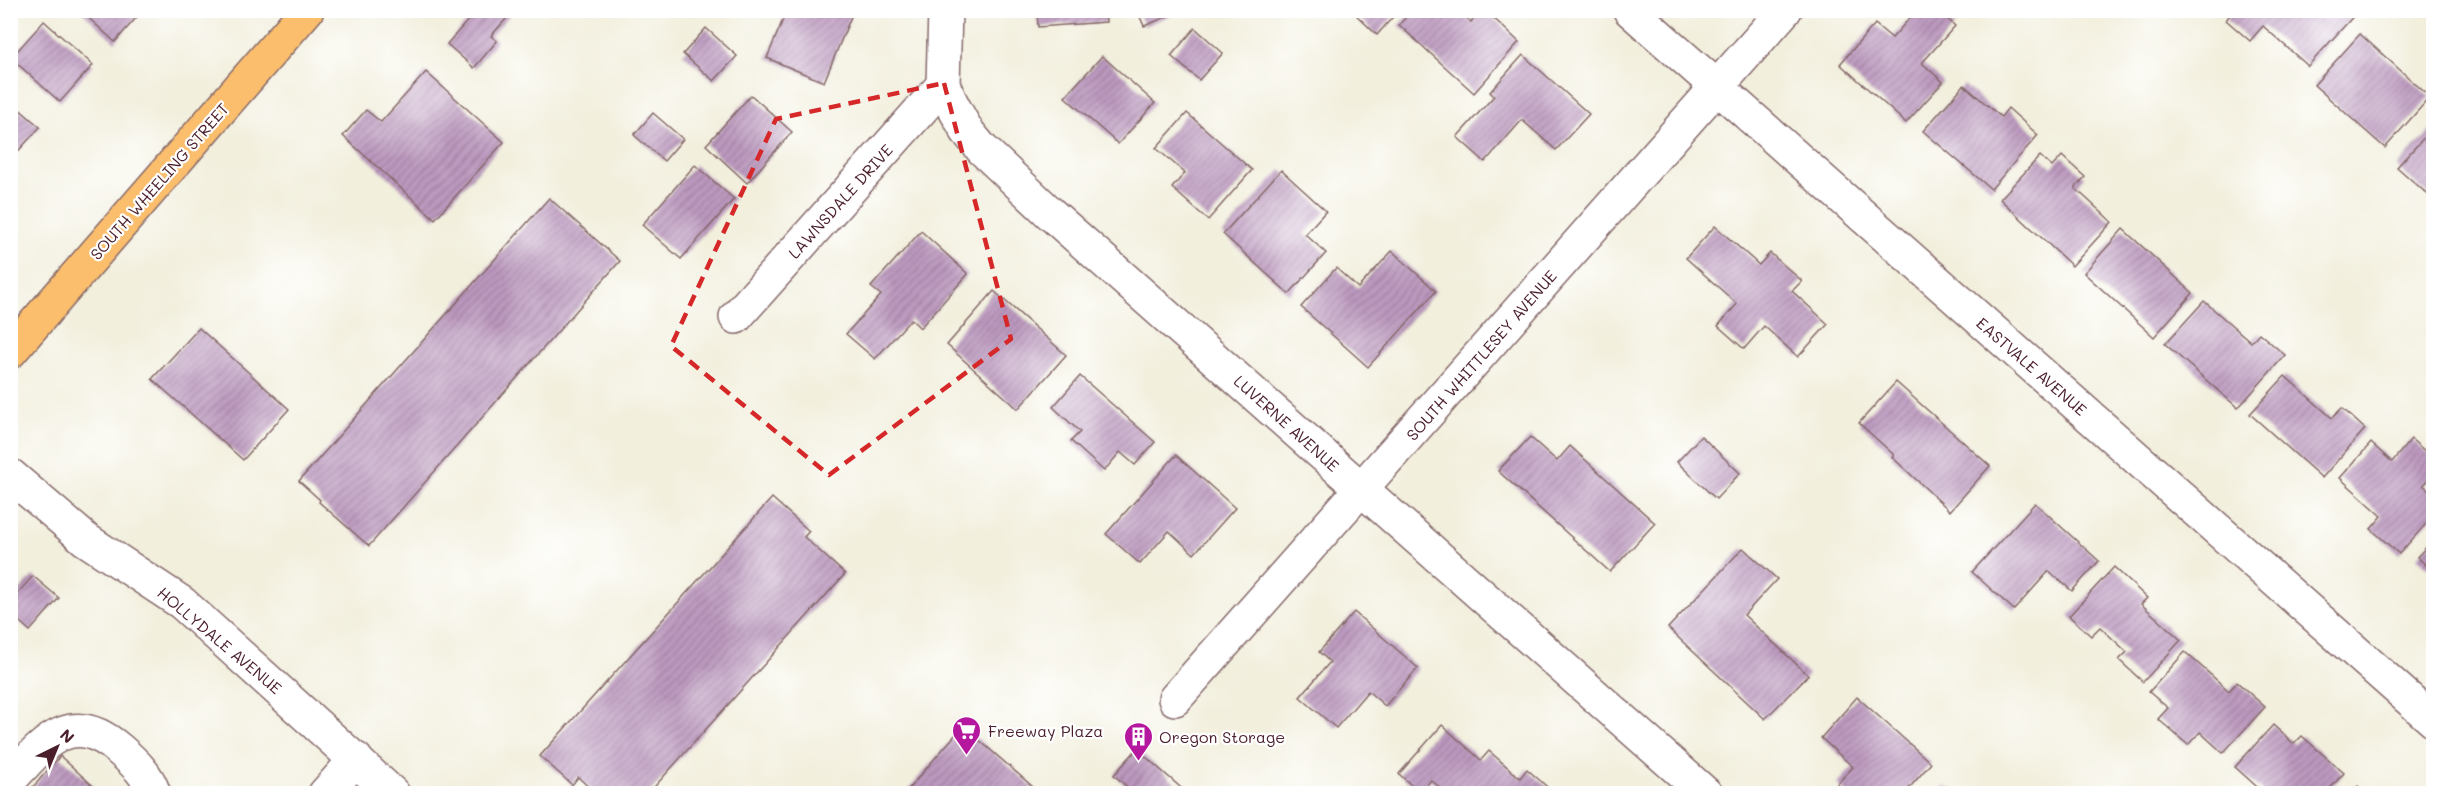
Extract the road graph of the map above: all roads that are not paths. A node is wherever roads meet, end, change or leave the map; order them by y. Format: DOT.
graph roads {
  1 [pos="307,10"];
  2 [pos="945,10"];
  3 [pos="1630,10"];
  4 [pos="1785,10"];
  5 [pos="943,85"];
  6 [pos="1717,88"];
  7 [pos="736,317"];
  8 [pos="10,352"];
  9 [pos="10,475"];
  10 [pos="1362,490"];
  11 [pos="1175,699"];
  12 [pos="2433,721"];
  13 [pos="356,759"];
  14 [pos="10,780"];
  15 [pos="154,794"];
  16 [pos="325,794"];
  17 [pos="393,794"];
  18 [pos="1706,794"];
  1 -- 8 [label="main road, SOUTH WHEELING STREET"];
  2 -- 5 [label="street"];
  3 -- 6 [label="street, EASTVALE AVENUE"];
  4 -- 6 [label="street, SOUTH WHITTLESEY AVENUE"];
  5 -- 7 [label="street, LAWNSDALE DRIVE"];
  5 -- 10 [label="street, LUVERNE AVENUE"];
  6 -- 10 [label="street, SOUTH WHITTLESEY AVENUE"];
  6 -- 12 [label="street, EASTVALE AVENUE"];
  9 -- 13 [label="street, HOLLYDALE AVENUE"];
  10 -- 11 [label="street, SOUTH WHITTLESEY AVENUE"];
  10 -- 18 [label="street, LUVERNE AVENUE"];
  13 -- 16 [label="street"];
  13 -- 17 [label="street, HOLLYDALE AVENUE"];
  14 -- 15 [label="street"];
}
